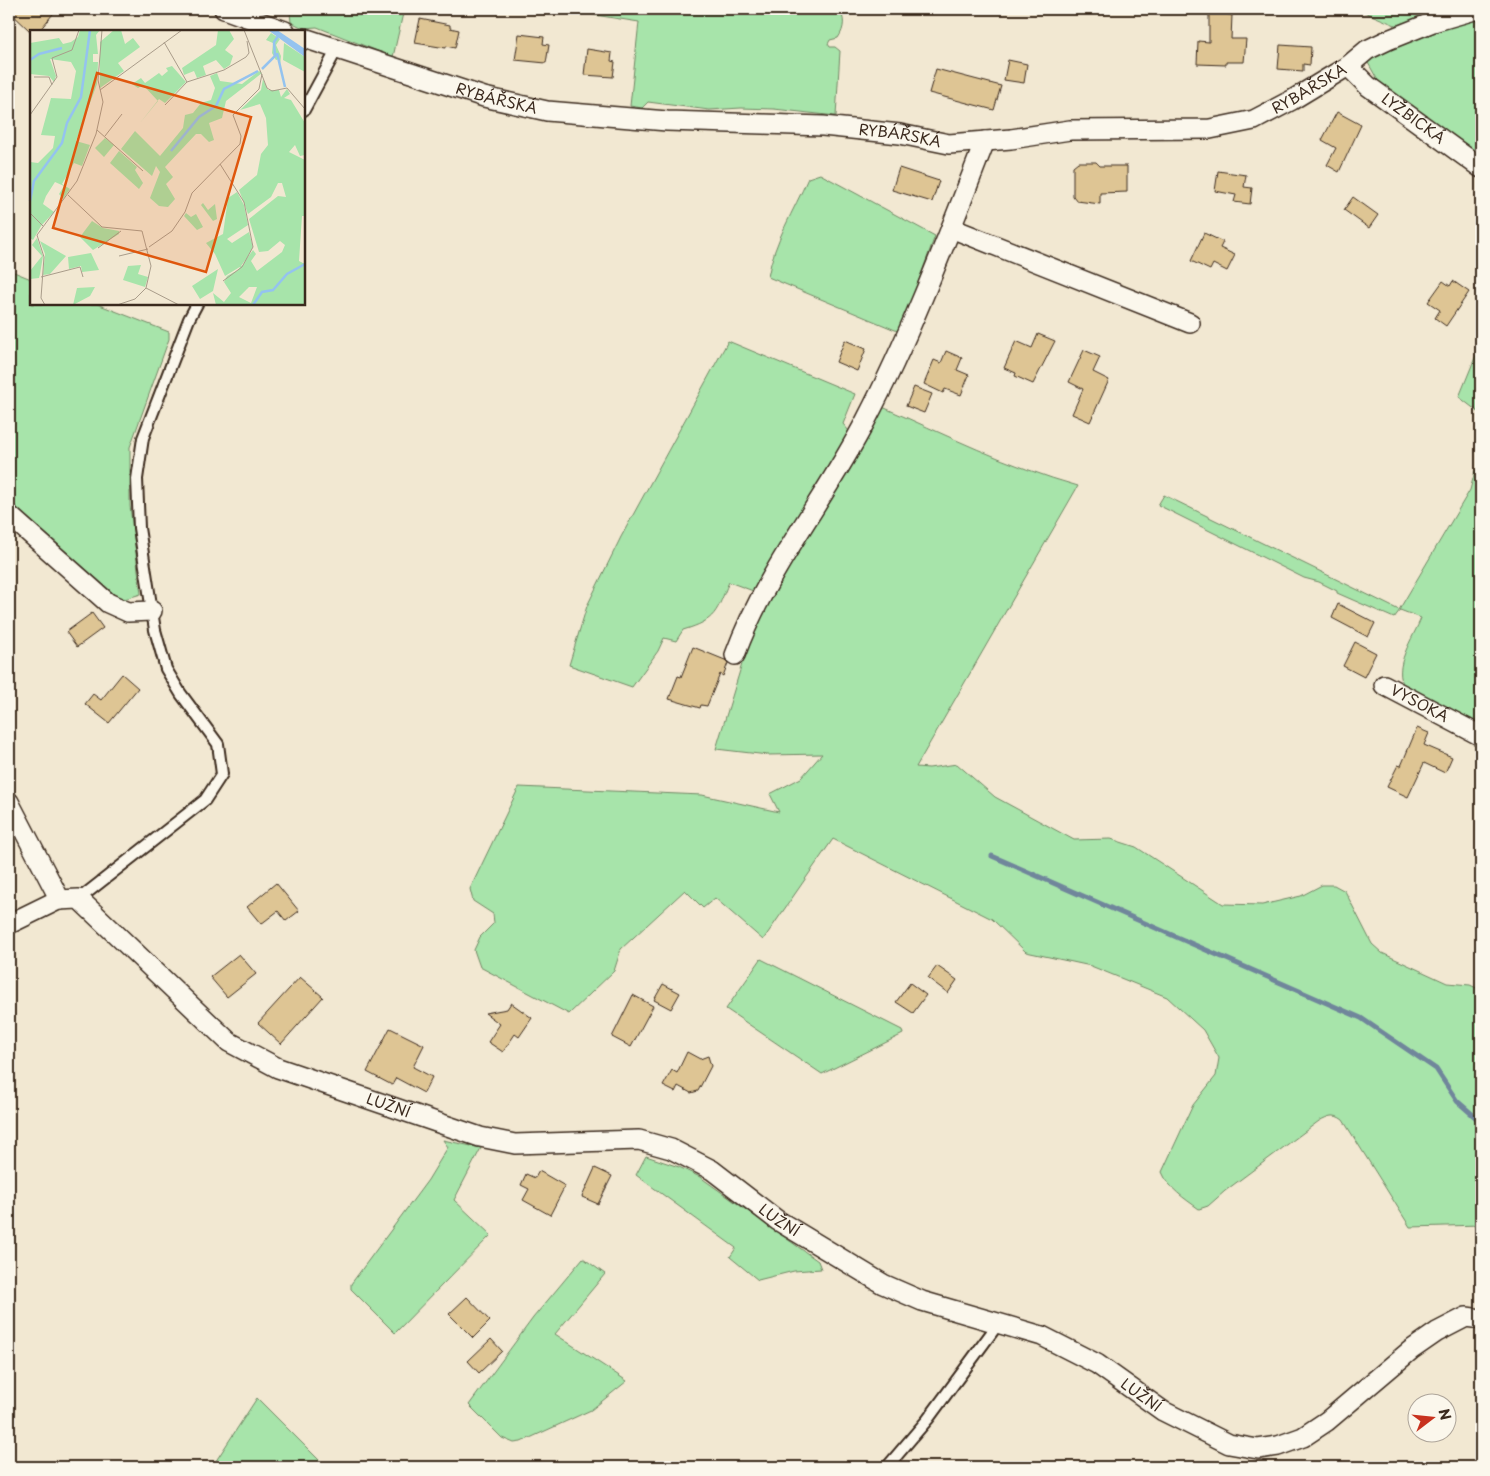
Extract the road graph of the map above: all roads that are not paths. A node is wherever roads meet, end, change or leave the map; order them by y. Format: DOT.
graph roads {
  1 [pos="224,9"];
  2 [pos="1478,9"];
  3 [pos="282,30"];
  4 [pos="305,38"];
  5 [pos="337,49"];
  6 [pos="1348,66"];
  7 [pos="305,108"];
  8 [pos="985,141"];
  9 [pos="1481,168"];
  10 [pos="951,228"];
  11 [pos="197,305"];
  12 [pos="1190,323"];
  13 [pos="9,514"];
  14 [pos="152,611"];
  15 [pos="735,655"];
  16 [pos="1384,685"];
  17 [pos="1481,736"];
  18 [pos="9,802"];
  19 [pos="70,900"];
  20 [pos="9,924"];
  21 [pos="1481,1319"];
  22 [pos="998,1324"];
  23 [pos="887,1467"];
  1 -- 3 [label="street"];
  2 -- 6 [label="street, RYBÁŘSKÁ"];
  4 -- 5 [label="street, RYBÁŘSKÁ"];
  5 -- 7 [label="lane"];
  5 -- 8 [label="street, RYBÁŘSKÁ"];
  6 -- 8 [label="street, RYBÁŘSKÁ"];
  6 -- 9 [label="street, LYŽBICKÁ"];
  8 -- 10 [label="street"];
  10 -- 12 [label="street"];
  10 -- 15 [label="street"];
  11 -- 14 [label="lane"];
  13 -- 14 [label="street"];
  14 -- 19 [label="lane"];
  16 -- 17 [label="street, VYSOKÁ"];
  18 -- 19 [label="street, LUŽNÍ"];
  19 -- 20 [label="street"];
  19 -- 22 [label="street, LUŽNÍ"];
  21 -- 22 [label="street, LUŽNÍ"];
  22 -- 23 [label="lane"];
}
